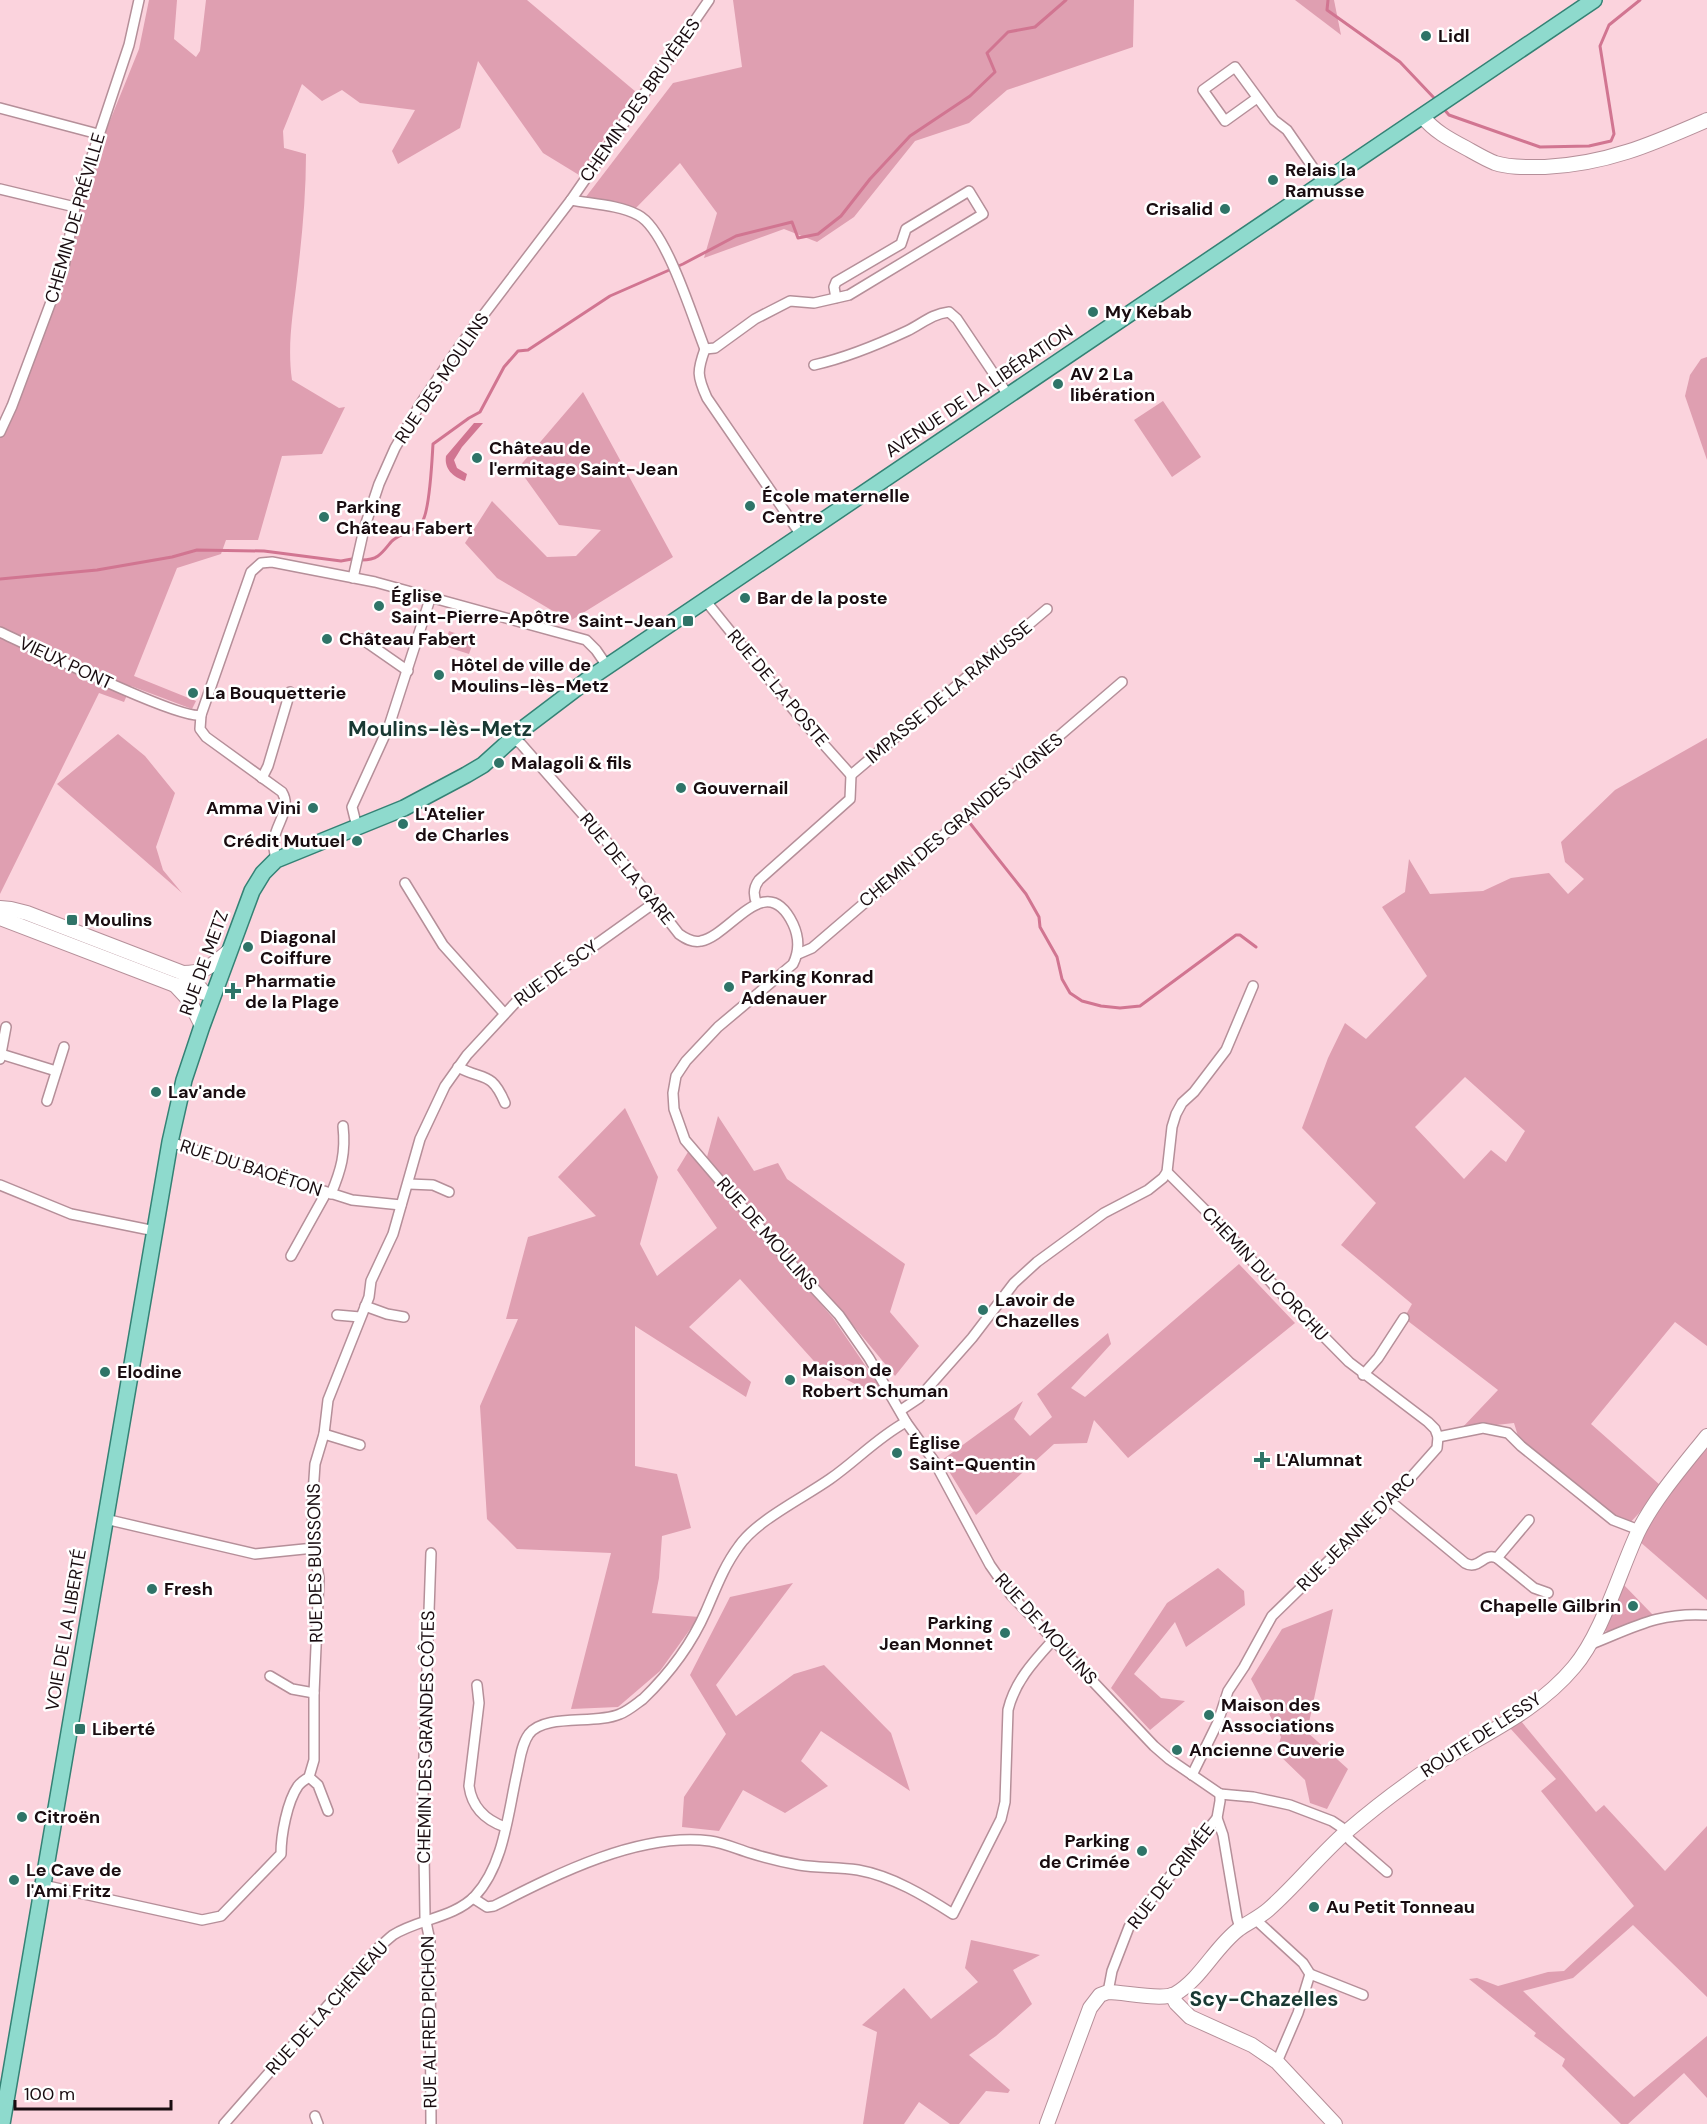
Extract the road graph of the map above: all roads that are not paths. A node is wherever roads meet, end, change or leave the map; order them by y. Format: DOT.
graph roads {
  1 [pos="140,0"];
  2 [pos="709,0"];
  3 [pos="1594,0"];
  4 [pos="1257,98"];
  5 [pos="0,108"];
  6 [pos="1423,115"];
  7 [pos="1707,120"];
  8 [pos="98,134"];
  9 [pos="1323,182"];
  10 [pos="0,189"];
  11 [pos="571,200"];
  12 [pos="75,207"];
  13 [pos="836,298"];
  14 [pos="705,349"];
  15 [pos="814,365"];
  16 [pos="1008,395"];
  17 [pos="0,432"];
  18 [pos="801,535"];
  19 [pos="353,578"];
  20 [pos="430,599"];
  21 [pos="705,600"];
  22 [pos="1047,609"];
  23 [pos="0,632"];
  24 [pos="362,639"];
  25 [pos="607,666"];
  26 [pos="408,671"];
  27 [pos="1122,682"];
  28 [pos="290,692"];
  29 [pos="201,715"];
  30 [pos="512,738"];
  31 [pos="851,775"];
  32 [pos="262,778"];
  33 [pos="357,827"];
  34 [pos="276,860"];
  35 [pos="405,883"];
  36 [pos="654,903"];
  37 [pos="757,904"];
  38 [pos="0,908"];
  39 [pos="0,918"];
  40 [pos="229,951"];
  41 [pos="798,954"];
  42 [pos="179,979"];
  43 [pos="1253,986"];
  44 [pos="207,993"];
  45 [pos="504,1013"];
  46 [pos="201,1026"];
  47 [pos="6,1027"];
  48 [pos="64,1047"];
  49 [pos="1,1057"];
  50 [pos="458,1067"];
  51 [pos="57,1071"];
  52 [pos="47,1101"];
  53 [pos="505,1103"];
  54 [pos="343,1126"];
  55 [pos="170,1142"];
  56 [pos="1167,1172"];
  57 [pos="409,1184"];
  58 [pos="0,1185"];
  59 [pos="448,1192"];
  60 [pos="328,1194"];
  61 [pos="401,1205"];
  62 [pos="155,1231"];
  63 [pos="291,1256"];
  64 [pos="366,1306"];
  65 [pos="337,1315"];
  66 [pos="360,1317"];
  67 [pos="404,1317"];
  68 [pos="1404,1318"];
  69 [pos="1363,1375"];
  70 [pos="901,1410"];
  71 [pos="906,1422"];
  72 [pos="324,1434"];
  73 [pos="1707,1436"];
  74 [pos="1438,1437"];
  75 [pos="360,1445"];
  76 [pos="1390,1501"];
  77 [pos="105,1519"];
  78 [pos="1529,1520"];
  79 [pos="1639,1530"];
  80 [pos="314,1548"];
  81 [pos="431,1553"];
  82 [pos="1497,1557"];
  83 [pos="1548,1593"];
  84 [pos="1707,1615"];
  85 [pos="1053,1640"];
  86 [pos="1589,1645"];
  87 [pos="270,1676"];
  88 [pos="477,1685"];
  89 [pos="314,1693"];
  90 [pos="1192,1774"];
  91 [pos="309,1777"];
  92 [pos="1220,1794"];
  93 [pos="328,1811"];
  94 [pos="1217,1818"];
  95 [pos="505,1827"];
  96 [pos="1345,1833"];
  97 [pos="1387,1872"];
  98 [pos="43,1886"];
  99 [pos="473,1898"];
  100 [pos="1256,1919"];
  101 [pos="426,1921"];
  102 [pos="1240,1928"];
  103 [pos="1310,1974"];
  104 [pos="1108,1992"];
  105 [pos="1172,1995"];
  106 [pos="1363,1995"];
  107 [pos="1277,2062"];
  108 [pos="2,2124"];
  109 [pos="224,2124"];
  110 [pos="431,2124"];
  111 [pos="1047,2124"];
  112 [pos="1335,2124"];
  1 -- 8 [label="street, CHEMIN DE PRÉVILLE"];
  2 -- 11 [label="street, CHEMIN DES BRUYÈRES"];
  3 -- 6 [label="main road, AVENUE DE LA LIBÉRATION"];
  4 -- 4 [label="street"];
  4 -- 9 [label="street"];
  5 -- 8 [label="street"];
  6 -- 7 [label="street"];
  6 -- 9 [label="main road, AVENUE DE LA LIBÉRATION"];
  8 -- 12 [label="street, CHEMIN DE PRÉVILLE"];
  9 -- 16 [label="main road, AVENUE DE LA LIBÉRATION"];
  10 -- 12 [label="street"];
  11 -- 14 [label="street"];
  11 -- 19 [label="street, RUE DES MOULINS"];
  12 -- 17 [label="street, CHEMIN DE PRÉVILLE"];
  13 -- 13 [label="street"];
  13 -- 14 [label="street"];
  14 -- 18 [label="street"];
  15 -- 16 [label="street"];
  16 -- 18 [label="main road, AVENUE DE LA LIBÉRATION"];
  18 -- 21 [label="main road, AVENUE DE LA LIBÉRATION"];
  19 -- 20 [label="street"];
  19 -- 29 [label="street"];
  20 -- 25 [label="street"];
  20 -- 26 [label="street"];
  21 -- 25 [label="main road, AVENUE DE LA LIBÉRATION"];
  21 -- 31 [label="street, RUE DE LA POSTE"];
  22 -- 31 [label="street, IMPASSE DE LA RAMUSSE"];
  23 -- 29 [label="street, VIEUX PONT"];
  24 -- 26 [label="street"];
  25 -- 30 [label="main road, AVENUE DE LA LIBÉRATION"];
  26 -- 33 [label="street"];
  27 -- 41 [label="street, CHEMIN DES GRANDES VIGNES"];
  28 -- 32 [label="street"];
  29 -- 32 [label="street"];
  30 -- 33 [label="main road, AVENUE DE LA LIBÉRATION"];
  30 -- 36 [label="street, RUE DE LA GARE"];
  31 -- 37 [label="street"];
  32 -- 34 [label="street"];
  33 -- 34 [label="main road, AVENUE DE LA LIBÉRATION"];
  34 -- 40 [label="main road, RUE DE METZ"];
  35 -- 45 [label="street, RUE DE SCY"];
  36 -- 37 [label="street, RUE DE LA GARE"];
  36 -- 45 [label="street, RUE DE SCY"];
  37 -- 41 [label="street"];
  38 -- 42 [label="street"];
  39 -- 42 [label="street"];
  40 -- 42 [label="street"];
  40 -- 44 [label="main road, RUE DE METZ"];
  41 -- 70 [label="street, RUE DE MOULINS"];
  42 -- 44 [label="street"];
  42 -- 46 [label="street"];
  43 -- 56 [label="street"];
  44 -- 46 [label="main road, RUE DE METZ"];
  45 -- 50 [label="street"];
  46 -- 55 [label="main road, RUE DE METZ"];
  47 -- 49 [label="street"];
  48 -- 51 [label="street"];
  49 -- 51 [label="street"];
  50 -- 53 [label="street"];
  50 -- 57 [label="street"];
  51 -- 52 [label="street"];
  54 -- 60 [label="street, RUE DU BAOËTON"];
  55 -- 60 [label="street, RUE DU BAOËTON"];
  55 -- 62 [label="main road, VOIE DE LA LIBERTÉ"];
  56 -- 69 [label="street, CHEMIN DU CORCHU"];
  56 -- 70 [label="street"];
  57 -- 59 [label="street"];
  57 -- 61 [label="street"];
  58 -- 62 [label="street"];
  60 -- 61 [label="street, RUE DU BAOËTON"];
  60 -- 63 [label="street"];
  61 -- 64 [label="street, RUE DES BUISSONS"];
  62 -- 77 [label="main road, VOIE DE LA LIBERTÉ"];
  64 -- 66 [label="street, RUE DES BUISSONS"];
  64 -- 67 [label="street"];
  65 -- 66 [label="street"];
  66 -- 72 [label="street, RUE DES BUISSONS"];
  68 -- 69 [label="street"];
  69 -- 74 [label="street"];
  70 -- 71 [label="street, RUE DE MOULINS"];
  71 -- 85 [label="street, RUE DE MOULINS"];
  71 -- 95 [label="street"];
  72 -- 75 [label="street"];
  72 -- 80 [label="street, RUE DES BUISSONS"];
  73 -- 79 [label="street, ROUTE DE LESSY"];
  74 -- 76 [label="street, RUE JEANNE D'ARC"];
  74 -- 79 [label="street"];
  76 -- 82 [label="street"];
  76 -- 90 [label="street, RUE JEANNE D'ARC"];
  77 -- 80 [label="street"];
  77 -- 98 [label="main road, VOIE DE LA LIBERTÉ"];
  78 -- 82 [label="street"];
  79 -- 86 [label="street, ROUTE DE LESSY"];
  80 -- 89 [label="street, RUE DES BUISSONS"];
  81 -- 101 [label="street, CHEMIN DES GRANDES CÔTES"];
  82 -- 83 [label="street"];
  84 -- 86 [label="street"];
  85 -- 90 [label="street, RUE DE MOULINS"];
  85 -- 99 [label="street"];
  86 -- 96 [label="street, ROUTE DE LESSY"];
  87 -- 89 [label="street"];
  88 -- 95 [label="street"];
  89 -- 91 [label="street, RUE DES BUISSONS"];
  90 -- 92 [label="street, RUE DE MOULINS"];
  91 -- 93 [label="street"];
  91 -- 98 [label="street"];
  92 -- 94 [label="street, RUE DE CRIMÉE"];
  92 -- 96 [label="street"];
  94 -- 102 [label="street"];
  94 -- 104 [label="street, RUE DE CRIMÉE"];
  95 -- 99 [label="street"];
  96 -- 97 [label="street"];
  96 -- 100 [label="street, ROUTE DE LESSY"];
  98 -- 108 [label="main road, VOIE DE LA LIBERTÉ"];
  99 -- 101 [label="street, RUE DE LA CHENEAU"];
  100 -- 102 [label="street, ROUTE DE LESSY"];
  100 -- 103 [label="street"];
  101 -- 109 [label="street, RUE DE LA CHENEAU"];
  101 -- 110 [label="street, RUE ALFRED PICHON"];
  102 -- 105 [label="street, ROUTE DE LESSY"];
  103 -- 106 [label="street"];
  103 -- 107 [label="street"];
  104 -- 105 [label="street"];
  104 -- 111 [label="street"];
  105 -- 107 [label="street"];
  107 -- 112 [label="street"];
}
